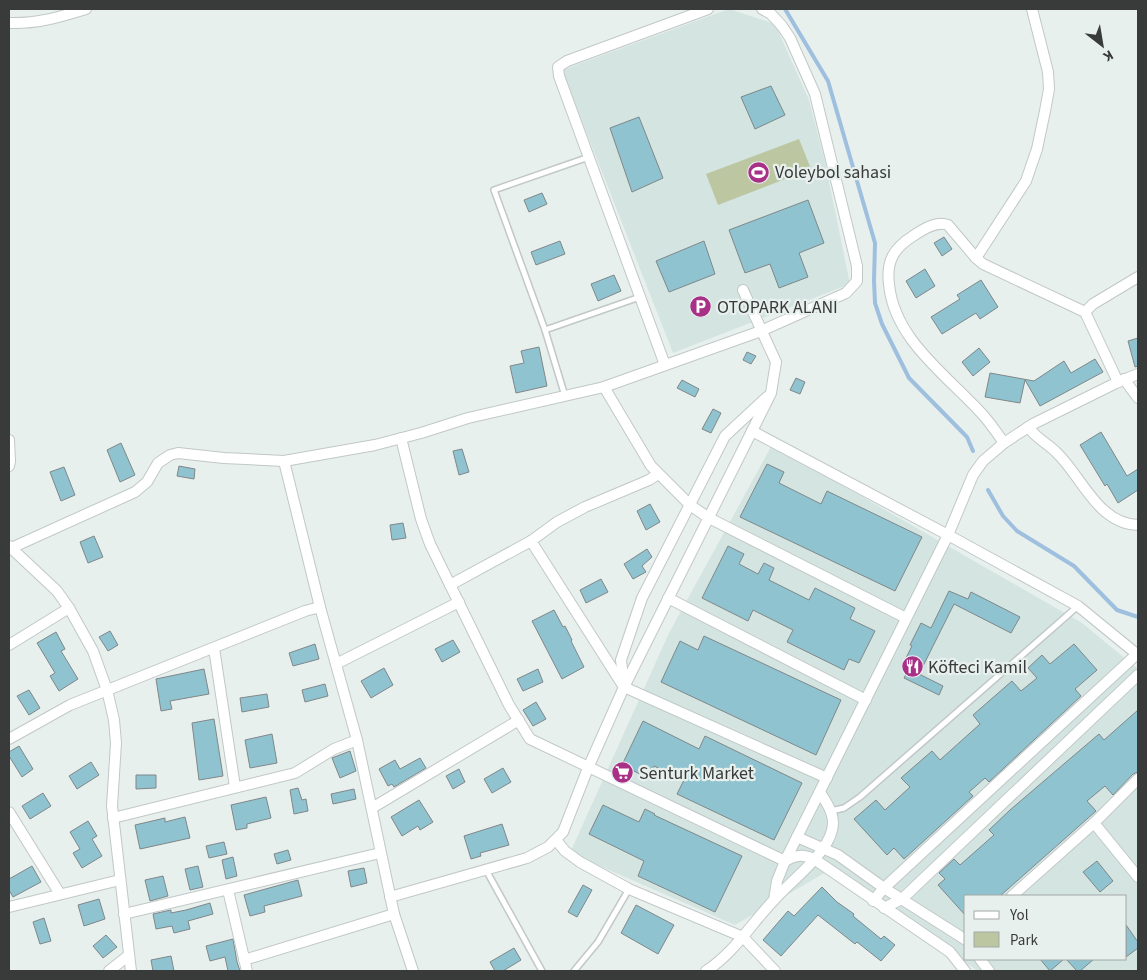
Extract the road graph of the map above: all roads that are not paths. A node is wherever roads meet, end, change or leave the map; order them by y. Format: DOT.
graph roads {
  1 [pos="86,9"];
  2 [pos="708,9"];
  3 [pos="762,9"];
  4 [pos="1032,9"];
  5 [pos="9,23"];
  6 [pos="589,157"];
  7 [pos="976,258"];
  8 [pos="1138,278"];
  9 [pos="743,290"];
  10 [pos="640,297"];
  11 [pos="1085,312"];
  12 [pos="545,330"];
  13 [pos="761,331"];
  14 [pos="665,365"];
  15 [pos="1138,374"];
  16 [pos="1121,381"];
  17 [pos="604,387"];
  18 [pos="771,393"];
  19 [pos="565,396"];
  20 [pos="1138,398"];
  21 [pos="1028,428"];
  22 [pos="752,431"];
  23 [pos="401,438"];
  24 [pos="9,440"];
  25 [pos="1004,443"];
  26 [pos="284,461"];
  27 [pos="9,466"];
  28 [pos="658,474"];
  29 [pos="690,505"];
  30 [pos="709,518"];
  31 [pos="1138,525"];
  32 [pos="948,535"];
  33 [pos="531,541"];
  34 [pos="9,548"];
  35 [pos="450,585"];
  36 [pos="668,598"];
  37 [pos="459,602"];
  38 [pos="1078,606"];
  39 [pos="320,607"];
  40 [pos="69,608"];
  41 [pos="906,618"];
  42 [pos="9,645"];
  43 [pos="214,648"];
  44 [pos="1138,654"];
  45 [pos="336,664"];
  46 [pos="1138,675"];
  47 [pos="624,687"];
  48 [pos="107,690"];
  49 [pos="866,700"];
  50 [pos="519,720"];
  51 [pos="9,739"];
  52 [pos="357,740"];
  53 [pos="588,768"];
  54 [pos="827,778"];
  55 [pos="1138,779"];
  56 [pos="235,788"];
  57 [pos="820,792"];
  58 [pos="372,808"];
  59 [pos="831,811"];
  60 [pos="9,812"];
  61 [pos="113,818"];
  62 [pos="1094,823"];
  63 [pos="797,837"];
  64 [pos="556,840"];
  65 [pos="823,848"];
  66 [pos="380,853"];
  67 [pos="814,859"];
  68 [pos="785,861"];
  69 [pos="486,870"];
  70 [pos="1138,877"];
  71 [pos="120,880"];
  72 [pos="884,888"];
  73 [pos="629,889"];
  74 [pos="228,890"];
  75 [pos="60,894"];
  76 [pos="1013,895"];
  77 [pos="390,897"];
  78 [pos="902,899"];
  79 [pos="774,900"];
  80 [pos="873,901"];
  81 [pos="9,907"];
  82 [pos="884,908"];
  83 [pos="124,914"];
  84 [pos="394,914"];
  85 [pos="743,937"];
  86 [pos="964,938"];
  87 [pos="964,941"];
  88 [pos="950,952"];
  89 [pos="129,954"];
  90 [pos="244,960"];
  91 [pos="981,960"];
  92 [pos="109,971"];
  93 [pos="131,971"];
  94 [pos="247,971"];
  95 [pos="413,971"];
  96 [pos="542,971"];
  97 [pos="574,971"];
  98 [pos="706,971"];
  99 [pos="774,971"];
  100 [pos="965,971"];
  101 [pos="989,971"];
  1 -- 5 [label="street"];
  2 -- 6 [label="street"];
  3 -- 13 [label="street"];
  4 -- 7 [label="street"];
  6 -- 10 [label="street"];
  6 -- 12 [label="lane"];
  7 -- 11 [label="street"];
  7 -- 25 [label="street"];
  8 -- 11 [label="street"];
  9 -- 13 [label="street"];
  10 -- 12 [label="lane"];
  10 -- 14 [label="street"];
  11 -- 16 [label="street"];
  12 -- 19 [label="lane"];
  13 -- 14 [label="street"];
  13 -- 18 [label="street"];
  14 -- 17 [label="street"];
  15 -- 16 [label="street"];
  16 -- 20 [label="street"];
  16 -- 21 [label="street"];
  17 -- 19 [label="street"];
  17 -- 28 [label="street"];
  18 -- 22 [label="street"];
  18 -- 29 [label="street"];
  19 -- 23 [label="street"];
  21 -- 25 [label="street"];
  21 -- 31 [label="street"];
  22 -- 30 [label="street"];
  22 -- 32 [label="street"];
  23 -- 26 [label="street"];
  23 -- 35 [label="street"];
  24 -- 27 [label="street"];
  25 -- 32 [label="street"];
  26 -- 34 [label="street"];
  26 -- 39 [label="street"];
  28 -- 29 [label="street"];
  28 -- 33 [label="street"];
  29 -- 30 [label="street"];
  29 -- 47 [label="street"];
  30 -- 36 [label="street"];
  30 -- 41 [label="street"];
  32 -- 38 [label="street"];
  32 -- 41 [label="street"];
  33 -- 35 [label="street"];
  33 -- 47 [label="street"];
  34 -- 40 [label="street"];
  35 -- 37 [label="street"];
  36 -- 47 [label="street"];
  36 -- 49 [label="street"];
  37 -- 45 [label="street"];
  37 -- 50 [label="street"];
  38 -- 44 [label="street"];
  38 -- 59 [label="lane"];
  39 -- 43 [label="street"];
  39 -- 45 [label="street"];
  40 -- 42 [label="street"];
  40 -- 48 [label="street"];
  41 -- 49 [label="street"];
  43 -- 48 [label="street"];
  43 -- 56 [label="street"];
  44 -- 72 [label="street"];
  45 -- 52 [label="street"];
  46 -- 78 [label="street"];
  47 -- 53 [label="street"];
  47 -- 54 [label="street"];
  48 -- 51 [label="street"];
  48 -- 61 [label="street"];
  49 -- 54 [label="street"];
  50 -- 53 [label="street"];
  50 -- 58 [label="street"];
  52 -- 56 [label="street"];
  52 -- 58 [label="street"];
  53 -- 64 [label="street"];
  53 -- 68 [label="street"];
  54 -- 57 [label="street"];
  55 -- 62 [label="street"];
  56 -- 61 [label="street"];
  57 -- 59 [label="street"];
  57 -- 63 [label="street"];
  58 -- 66 [label="street"];
  59 -- 65 [label="street"];
  60 -- 75 [label="street"];
  61 -- 71 [label="street"];
  62 -- 70 [label="street"];
  62 -- 76 [label="street"];
  63 -- 65 [label="street"];
  63 -- 68 [label="street"];
  64 -- 69 [label="street"];
  64 -- 73 [label="street"];
  65 -- 67 [label="street"];
  65 -- 72 [label="street"];
  66 -- 74 [label="street"];
  66 -- 77 [label="street"];
  67 -- 68 [label="street"];
  67 -- 79 [label="street"];
  67 -- 80 [label="street"];
  68 -- 79 [label="street"];
  69 -- 77 [label="street"];
  69 -- 96 [label="lane"];
  71 -- 75 [label="street"];
  71 -- 83 [label="street"];
  72 -- 78 [label="street"];
  72 -- 80 [label="street"];
  73 -- 85 [label="street"];
  73 -- 97 [label="lane"];
  74 -- 83 [label="street"];
  74 -- 90 [label="street"];
  75 -- 81 [label="street"];
  77 -- 84 [label="street"];
  78 -- 82 [label="street"];
  78 -- 86 [label="street"];
  79 -- 85 [label="street"];
  80 -- 82 [label="street"];
  82 -- 88 [label="street"];
  83 -- 89 [label="street"];
  84 -- 90 [label="street"];
  84 -- 95 [label="street"];
  85 -- 98 [label="street"];
  85 -- 99 [label="street"];
  87 -- 88 [label="street"];
  88 -- 100 [label="street"];
  89 -- 92 [label="street"];
  89 -- 93 [label="street"];
  90 -- 94 [label="street"];
  91 -- 101 [label="street"];
}
